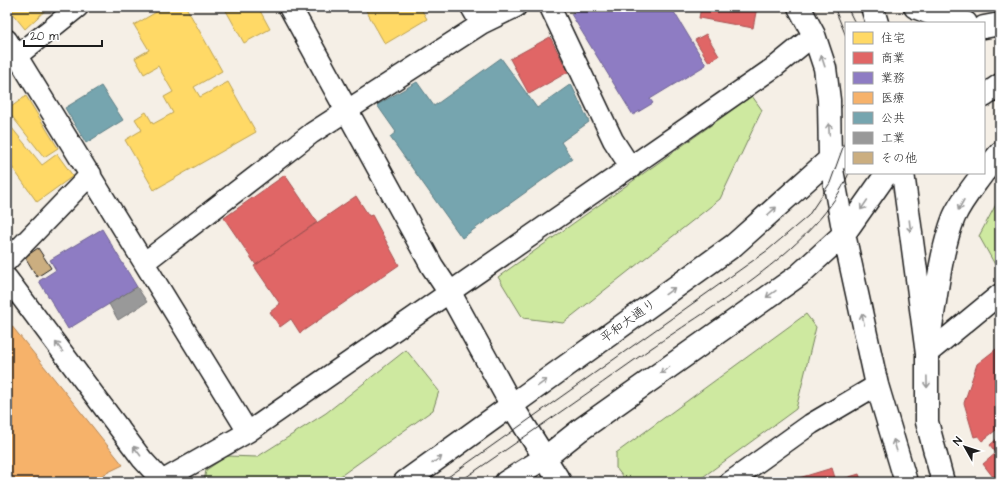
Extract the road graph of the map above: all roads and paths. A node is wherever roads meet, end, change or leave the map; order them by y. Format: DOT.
graph roads {
  1 [pos="78,7"];
  2 [pos="290,7"];
  3 [pos="471,7"];
  4 [pos="516,7"];
  5 [pos="550,7"];
  6 [pos="799,7"];
  7 [pos="872,7"];
  8 [pos="915,7"];
  9 [pos="877,22"];
  10 [pos="961,22"];
  11 [pos="481,24"];
  12 [pos="1000,24"];
  13 [pos="985,27"];
  14 [pos="814,35"];
  15 [pos="12,48"];
  16 [pos="1000,85"];
  17 [pos="985,95"];
  18 [pos="348,110"];
  19 [pos="1000,153"];
  20 [pos="838,158"];
  21 [pos="631,168"];
  22 [pos="985,172"];
  23 [pos="91,174"];
  24 [pos="885,174"];
  25 [pos="903,174"];
  26 [pos="983,174"];
  27 [pos="844,234"];
  28 [pos="7,261"];
  29 [pos="145,262"];
  30 [pos="7,278"];
  31 [pos="450,293"];
  32 [pos="1000,294"];
  33 [pos="926,354"];
  34 [pos="877,385"];
  35 [pos="512,406"];
  36 [pos="248,432"];
  37 [pos="546,457"];
  38 [pos="162,482"];
  39 [pos="405,482"];
  40 [pos="506,482"];
  41 [pos="560,482"];
  42 [pos="730,482"];
  43 [pos="906,482"];
  44 [pos="943,482"];
  1 -- 15 [label="street"];
  2 -- 18 [label="street"];
  3 -- 11 [label="street"];
  4 -- 11 [label="street"];
  5 -- 21 [label="street"];
  6 -- 14 [label="street"];
  7 -- 9 [label="street"];
  8 -- 10 [label="street"];
  11 -- 18 [label="street"];
  12 -- 13 [label="street"];
  20 -- 14 [label="street, one-way"];
  14 -- 21 [label="street"];
  15 -- 23 [label="street"];
  16 -- 17 [label="street"];
  18 -- 29 [label="street"];
  18 -- 31 [label="street"];
  19 -- 22 [label="street"];
  20 -- 27 [label="street"];
  35 -- 20 [label="street, 平和大通り, one-way"];
  21 -- 31 [label="street"];
  23 -- 28 [label="street"];
  23 -- 29 [label="street"];
  24 -- 27 [label="street, one-way"];
  25 -- 33 [label="street, one-way"];
  26 -- 33 [label="street, one-way"];
  34 -- 27 [label="street, one-way"];
  27 -- 37 [label="street, one-way"];
  29 -- 36 [label="street"];
  38 -- 30 [label="street, one-way"];
  31 -- 35 [label="street"];
  31 -- 36 [label="street"];
  32 -- 33 [label="street"];
  33 -- 44 [label="street, one-way"];
  34 -- 42 [label="street"];
  43 -- 34 [label="street, one-way"];
  35 -- 37 [label="street"];
  39 -- 35 [label="street, 平和大通り, one-way"];
  36 -- 38 [label="street"];
  37 -- 40 [label="street"];
  37 -- 41 [label="street"];
}
